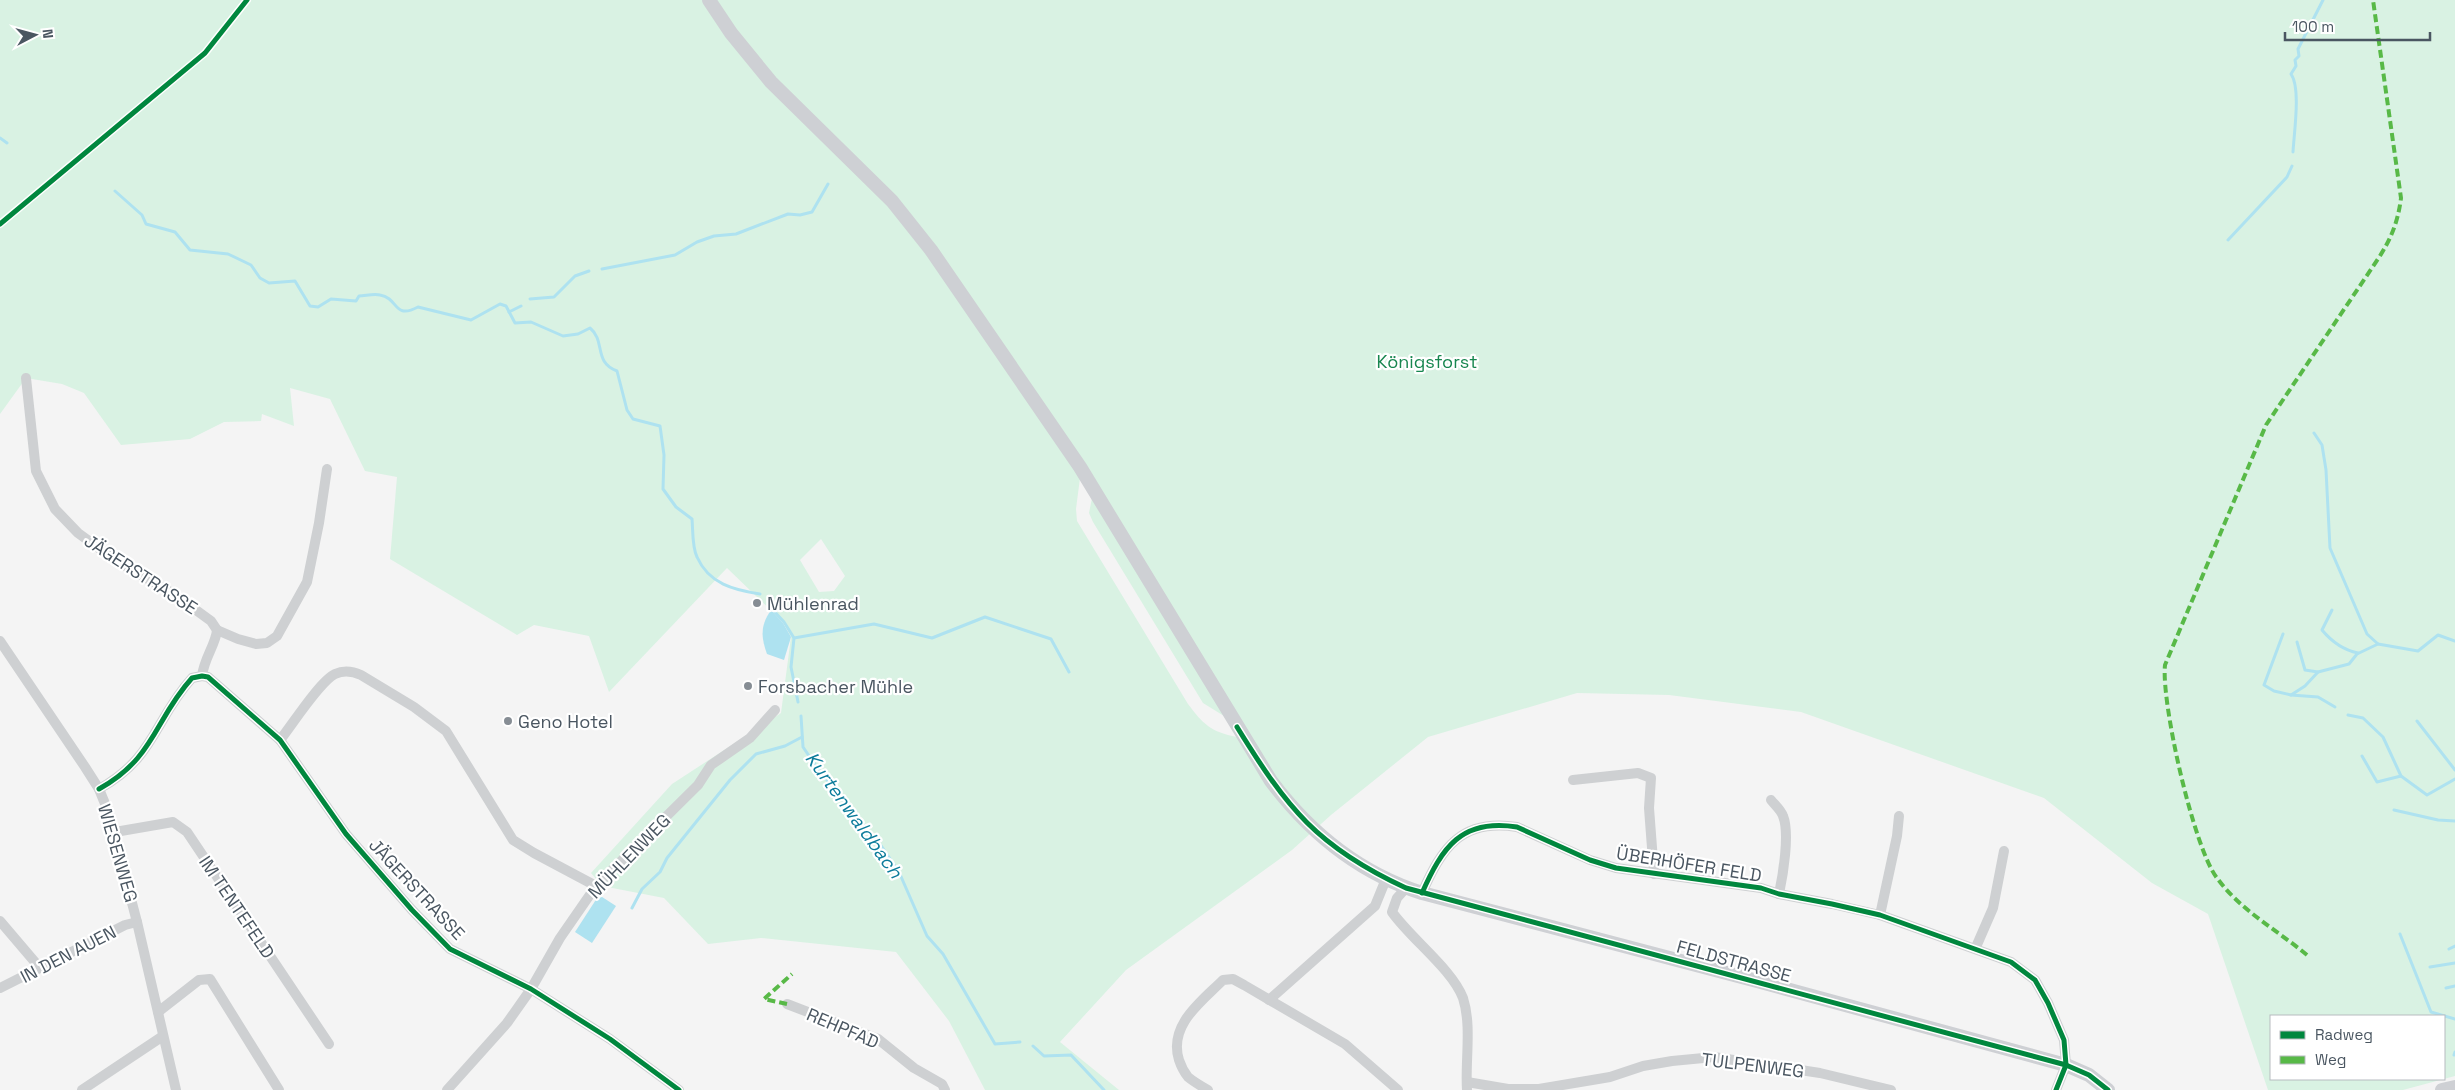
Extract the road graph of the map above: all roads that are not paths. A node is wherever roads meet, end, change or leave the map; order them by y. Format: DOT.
graph roads {
  1 [pos="710,0"];
  2 [pos="26,378"];
  3 [pos="327,469"];
  4 [pos="217,630"];
  5 [pos="0,641"];
  6 [pos="202,676"];
  7 [pos="775,710"];
  8 [pos="280,740"];
  9 [pos="1573,780"];
  10 [pos="99,789"];
  11 [pos="1771,800"];
  12 [pos="1899,816"];
  13 [pos="115,832"];
  14 [pos="2004,851"];
  15 [pos="1654,874"];
  16 [pos="1386,879"];
  17 [pos="596,886"];
  18 [pos="1406,888"];
  19 [pos="1422,893"];
  20 [pos="1779,894"];
  21 [pos="1375,906"];
  22 [pos="1392,912"];
  23 [pos="1880,916"];
  24 [pos="0,921"];
  25 [pos="137,922"];
  26 [pos="1976,947"];
  27 [pos="40,968"];
  28 [pos="0,988"];
  29 [pos="531,989"];
  30 [pos="1269,1000"];
  31 [pos="787,1004"];
  32 [pos="158,1012"];
  33 [pos="163,1036"];
  34 [pos="329,1044"];
  35 [pos="2066,1065"];
  36 [pos="1467,1086"];
  37 [pos="2455,1087"];
  38 [pos="82,1090"];
  39 [pos="176,1090"];
  40 [pos="280,1090"];
  41 [pos="447,1090"];
  42 [pos="679,1090"];
  43 [pos="945,1090"];
  44 [pos="1208,1090"];
  45 [pos="1398,1090"];
  46 [pos="1891,1090"];
  47 [pos="2056,1090"];
  48 [pos="2108,1090"];
  49 [pos="2442,1090"];
  1 -- 16 [label="main road, FELDSTRASSE"];
  2 -- 4 [label="street, JÄGERSTRASSE"];
  3 -- 4 [label="street, JÄGERSTRASSE"];
  4 -- 6 [label="street"];
  5 -- 10 [label="street, WIESENWEG"];
  6 -- 8 [label="street, JÄGERSTRASSE"];
  6 -- 10 [label="street"];
  7 -- 17 [label="street, MÜHLENWEG"];
  8 -- 17 [label="street"];
  8 -- 29 [label="street, JÄGERSTRASSE"];
  9 -- 15 [label="street"];
  10 -- 13 [label="street, WIESENWEG"];
  11 -- 20 [label="street"];
  12 -- 23 [label="street"];
  13 -- 25 [label="street, WIESENWEG"];
  13 -- 34 [label="street, IM TENTEFELD"];
  14 -- 26 [label="street"];
  15 -- 19 [label="street, ÜBERHÖFER FELD"];
  15 -- 20 [label="street, ÜBERHÖFER FELD"];
  16 -- 18 [label="main road, FELDSTRASSE"];
  16 -- 21 [label="street"];
  17 -- 29 [label="street, MÜHLENWEG"];
  18 -- 19 [label="main road, FELDSTRASSE"];
  18 -- 22 [label="street"];
  19 -- 35 [label="main road, FELDSTRASSE"];
  20 -- 23 [label="street, ÜBERHÖFER FELD"];
  21 -- 22 [label="street"];
  21 -- 30 [label="street"];
  22 -- 36 [label="street"];
  23 -- 26 [label="street, ÜBERHÖFER FELD"];
  24 -- 27 [label="street"];
  25 -- 27 [label="street, IN DEN AUEN"];
  25 -- 32 [label="street, WIESENWEG"];
  26 -- 35 [label="street, ÜBERHÖFER FELD"];
  27 -- 28 [label="street, IN DEN AUEN"];
  29 -- 41 [label="street, MÜHLENWEG"];
  29 -- 42 [label="street, JÄGERSTRASSE"];
  30 -- 44 [label="street"];
  30 -- 45 [label="street"];
  31 -- 43 [label="street, REHPFAD"];
  32 -- 33 [label="street, WIESENWEG"];
  32 -- 40 [label="street"];
  33 -- 38 [label="street"];
  33 -- 39 [label="street, WIESENWEG"];
  35 -- 47 [label="street"];
  35 -- 48 [label="main road, FELDSTRASSE"];
  36 -- 46 [label="street, TULPENWEG"];
  37 -- 49 [label="main road"];
}
